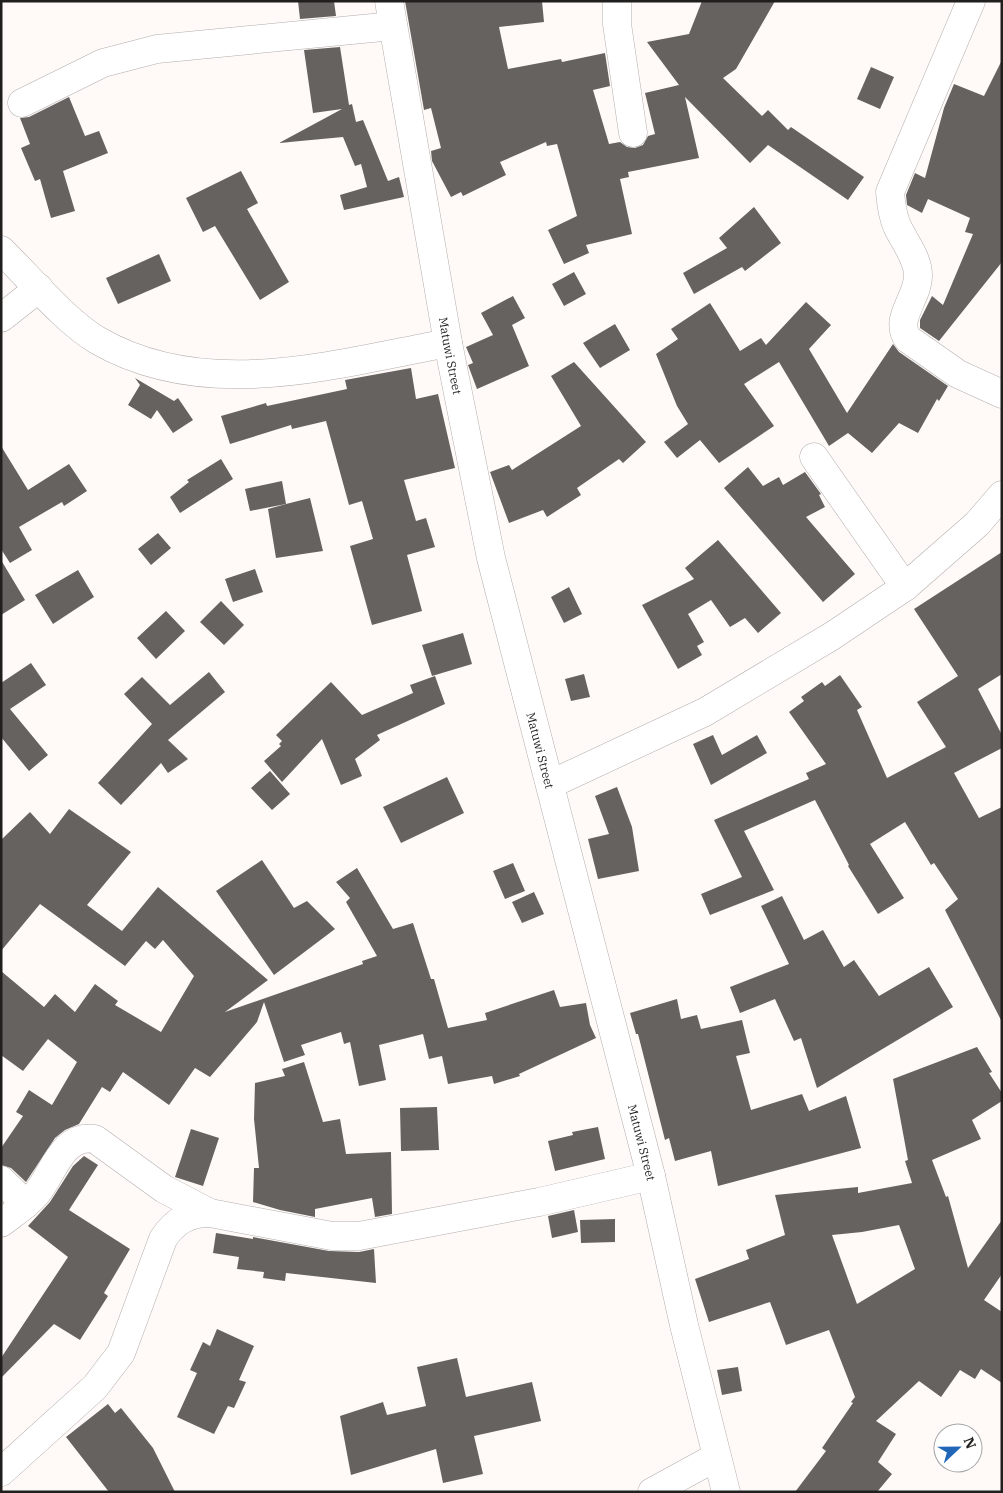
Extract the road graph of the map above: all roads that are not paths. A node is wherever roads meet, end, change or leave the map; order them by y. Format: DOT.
graph roads {
  1 [pos="617,1"];
  2 [pos="971,1"];
  3 [pos="391,14"];
  4 [pos="22,103"];
  5 [pos="633,133"];
  6 [pos="1,250"];
  7 [pos="39,288"];
  8 [pos="1,318"];
  9 [pos="448,342"];
  10 [pos="1002,394"];
  11 [pos="814,456"];
  12 [pos="1002,495"];
  13 [pos="905,587"];
  14 [pos="551,784"];
  15 [pos="651,1176"];
  16 [pos="1,1180"];
  17 [pos="26,1204"];
  18 [pos="210,1213"];
  19 [pos="1,1223"];
  20 [pos="716,1457"];
  21 [pos="1,1472"];
  22 [pos="652,1492"];
  23 [pos="726,1492"];
  1 -- 5 [label="street"];
  2 -- 10 [label="street"];
  3 -- 4 [label="street"];
  3 -- 9 [label="street, Matuwi Street"];
  6 -- 7 [label="street"];
  7 -- 8 [label="street"];
  7 -- 9 [label="street"];
  9 -- 14 [label="street, Matuwi Street"];
  11 -- 13 [label="street"];
  12 -- 13 [label="street"];
  13 -- 14 [label="street"];
  14 -- 15 [label="street, Matuwi Street"];
  15 -- 18 [label="street"];
  15 -- 20 [label="street, Matuwi Street"];
  16 -- 17 [label="street"];
  17 -- 18 [label="street"];
  17 -- 19 [label="street"];
  18 -- 21 [label="street"];
  20 -- 22 [label="street"];
  20 -- 23 [label="street, Matuwi Street"];
}
